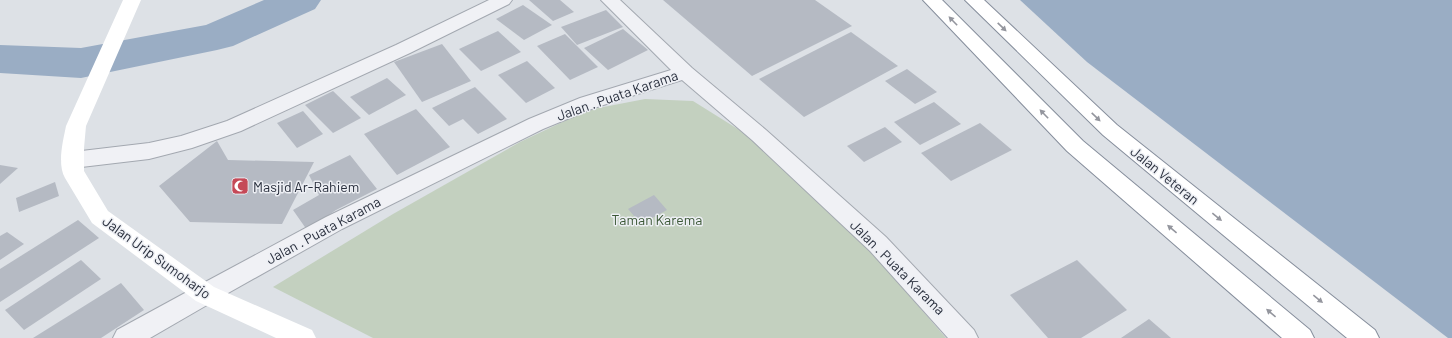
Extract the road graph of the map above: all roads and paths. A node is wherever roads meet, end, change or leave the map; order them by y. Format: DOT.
graph roads {
  1 [pos="132,0"];
  2 [pos="503,0"];
  3 [pos="610,0"];
  4 [pos="932,0"];
  5 [pos="974,0"];
  6 [pos="685,72"];
  7 [pos="73,160"];
  8 [pos="205,294"];
  9 [pos="126,338"];
  10 [pos="303,338"];
  11 [pos="965,338"];
  12 [pos="1301,338"];
  13 [pos="1366,338"];
  1 -- 7 [label="main road, Jalan Urip Sumoharjo"];
  2 -- 7 [label="street"];
  3 -- 6 [label="street"];
  12 -- 4 [label="main road, one-way"];
  5 -- 13 [label="main road, Jalan Veteran, one-way"];
  6 -- 8 [label="street, Jalan . Puata Karama"];
  6 -- 11 [label="street, Jalan . Puata Karama"];
  7 -- 8 [label="main road, Jalan Urip Sumoharjo"];
  8 -- 9 [label="street, Jalan . Puata Karama"];
  8 -- 10 [label="main road, Jalan Urip Sumoharjo"];
}
